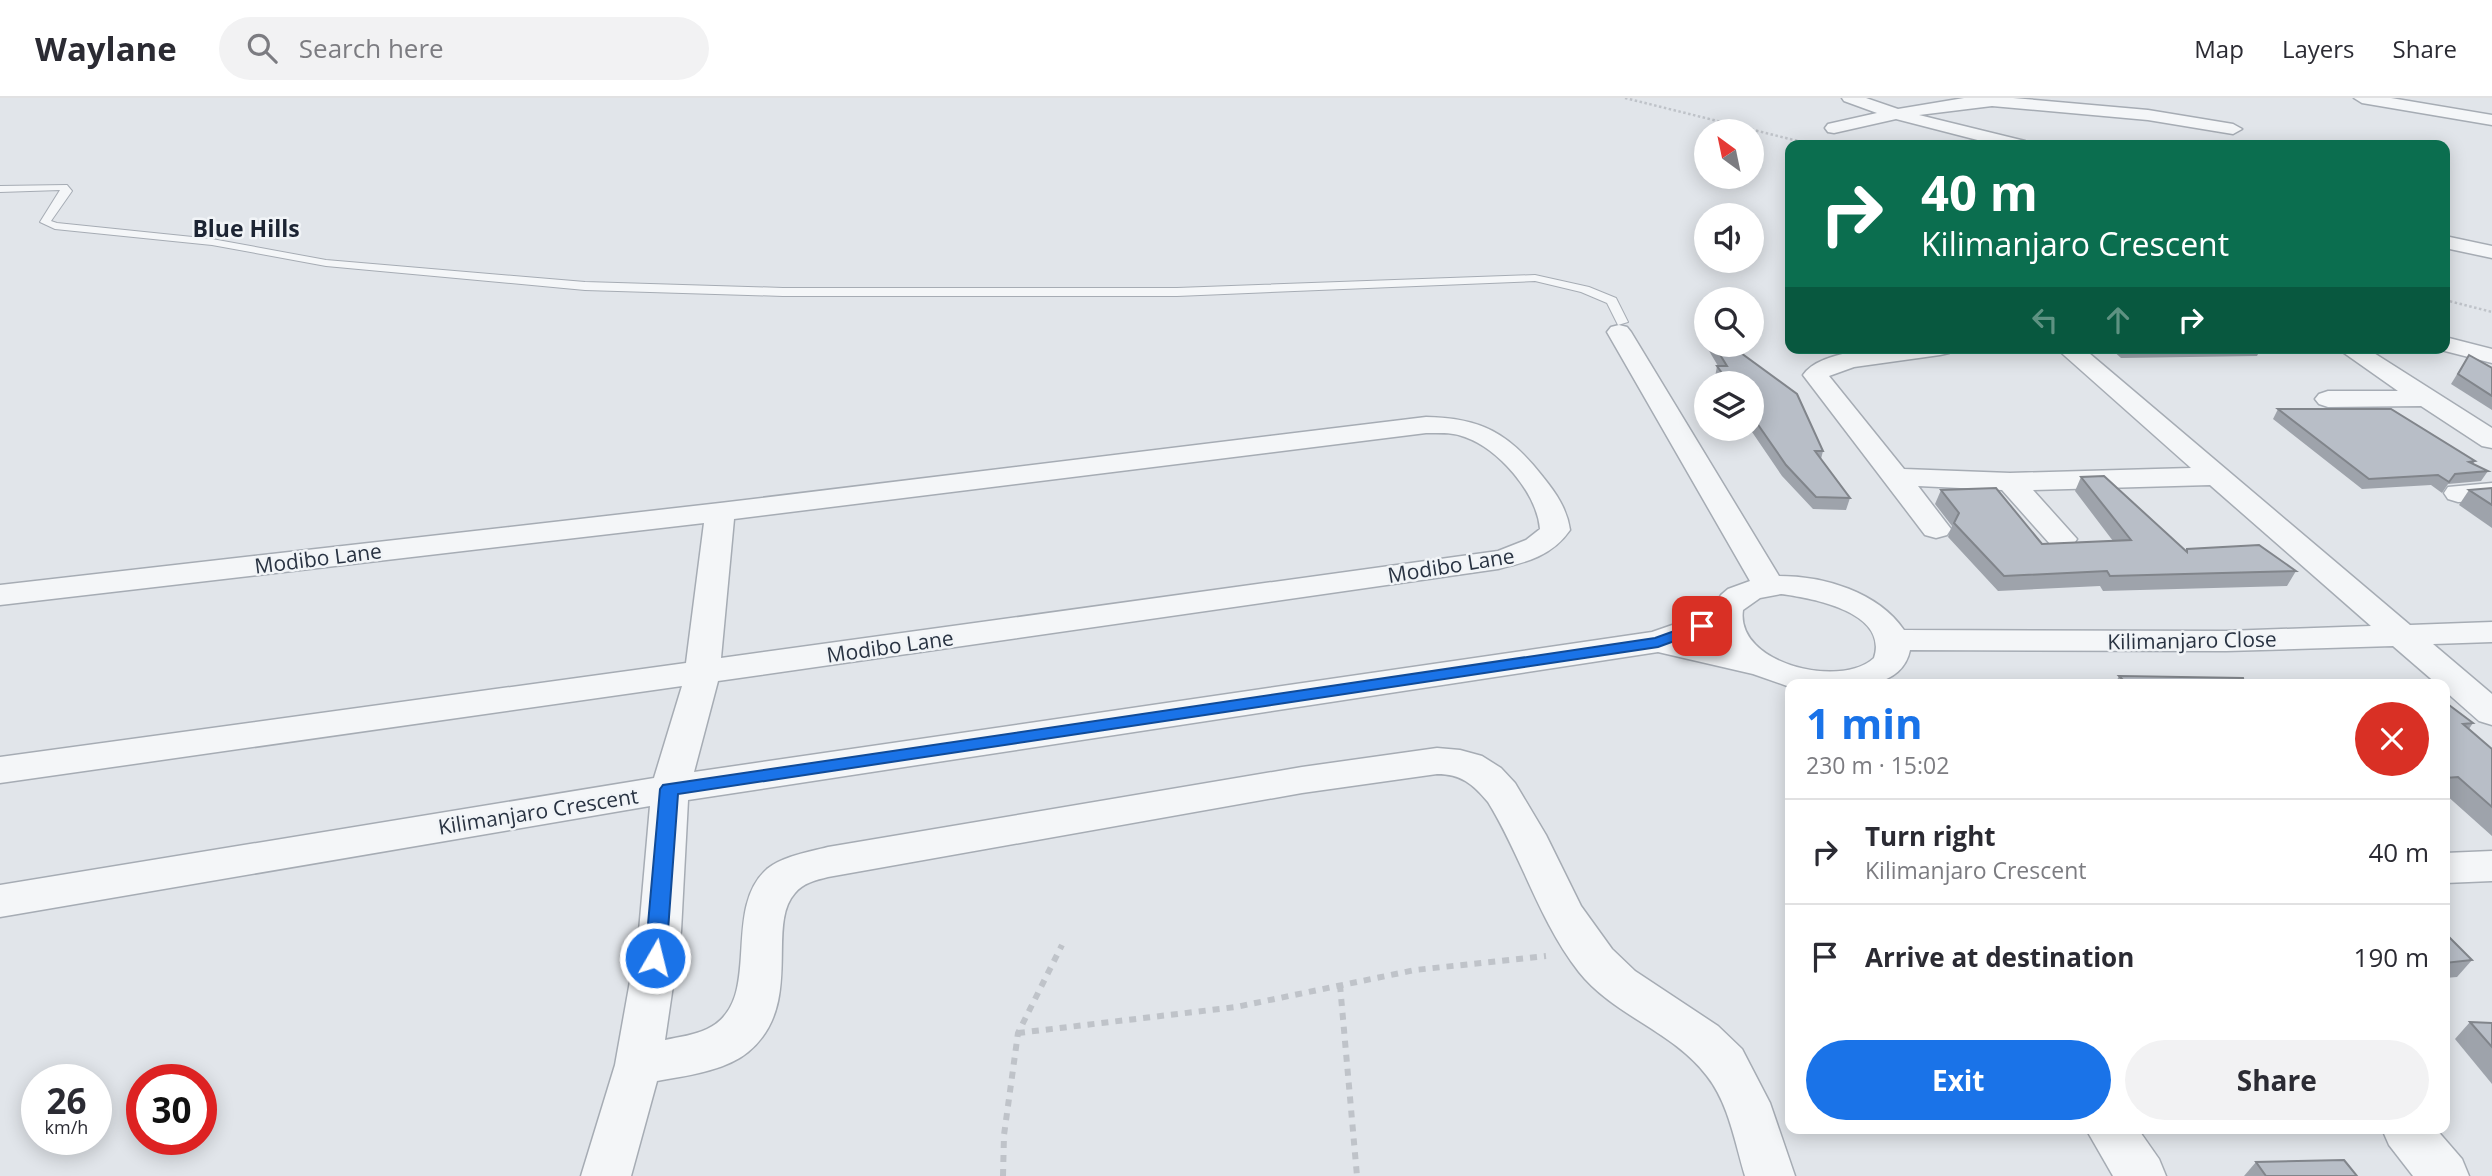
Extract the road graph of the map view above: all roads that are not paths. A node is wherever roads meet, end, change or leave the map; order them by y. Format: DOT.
graph roads {
  1 [pos="1850,98"];
  2 [pos="2362,98"];
  3 [pos="2426,104"];
  4 [pos="1896,114"];
  5 [pos="2492,120"];
  6 [pos="1834,128"];
  7 [pos="2233,129"];
  8 [pos="1997,140"];
  9 [pos="0,189"];
  10 [pos="2450,244"];
  11 [pos="2476,255"];
  12 [pos="1620,327"];
  13 [pos="2450,345"];
  14 [pos="1899,354"];
  15 [pos="2075,354"];
  16 [pos="2358,354"];
  17 [pos="2492,356"];
  18 [pos="2427,398"];
  19 [pos="2328,399"];
  20 [pos="2492,440"];
  21 [pos="1896,477"];
  22 [pos="2218,477"];
  23 [pos="2010,482"];
  24 [pos="2492,492"];
  25 [pos="2458,493"];
  26 [pos="720,512"];
  27 [pos="1936,528"];
  28 [pos="2062,540"];
  29 [pos="1769,586"];
  30 [pos="0,595"];
  31 [pos="1724,618"];
  32 [pos="2492,632"];
  33 [pos="2400,634"];
  34 [pos="1892,640"];
  35 [pos="1658,642"];
  36 [pos="1765,667"];
  37 [pos="702,673"];
  38 [pos="1799,679"];
  39 [pos="1862,679"];
  40 [pos="2492,713"];
  41 [pos="0,770"];
  42 [pos="670,789"];
  43 [pos="2492,866"];
  44 [pos="2450,868"];
  45 [pos="0,901"];
  46 [pos="638,1065"];
  47 [pos="2113,1134"];
  48 [pos="2410,1134"];
  49 [pos="606,1176"];
  50 [pos="1770,1176"];
  51 [pos="2141,1176"];
  52 [pos="2444,1176"];
  1 -- 4 [label="street"];
  2 -- 3 [label="street"];
  3 -- 5 [label="street"];
  4 -- 6 [label="street"];
  4 -- 7 [label="street"];
  4 -- 8 [label="street"];
  9 -- 12 [label="lane"];
  10 -- 11 [label="street"];
  12 -- 29 [label="street"];
  13 -- 17 [label="street"];
  14 -- 21 [label="street"];
  15 -- 22 [label="street"];
  16 -- 18 [label="street"];
  18 -- 19 [label="street"];
  18 -- 20 [label="street"];
  21 -- 23 [label="street"];
  21 -- 27 [label="street"];
  22 -- 23 [label="street"];
  22 -- 33 [label="street"];
  23 -- 28 [label="street"];
  24 -- 25 [label="street"];
  26 -- 30 [label="street, Modibo Lane"];
  26 -- 37 [label="street"];
  26 -- 37 [label="street, Modibo Lane"];
  29 -- 31 [label="street"];
  29 -- 34 [label="street"];
  31 -- 35 [label="street, Kilimanjaro Crescent"];
  31 -- 36 [label="street"];
  32 -- 33 [label="street, Kilimanjaro Close"];
  33 -- 34 [label="street, Kilimanjaro Close"];
  33 -- 40 [label="street"];
  34 -- 39 [label="street"];
  35 -- 36 [label="street, Kilimanjaro Crescent"];
  35 -- 42 [label="street, Kilimanjaro Crescent"];
  36 -- 38 [label="street"];
  37 -- 41 [label="street, Modibo Lane"];
  37 -- 42 [label="street"];
  42 -- 45 [label="street, Kilimanjaro Crescent"];
  42 -- 46 [label="street"];
  43 -- 44 [label="street"];
  46 -- 49 [label="street"];
  46 -- 50 [label="street"];
  47 -- 51 [label="street"];
  48 -- 52 [label="street"];
}
